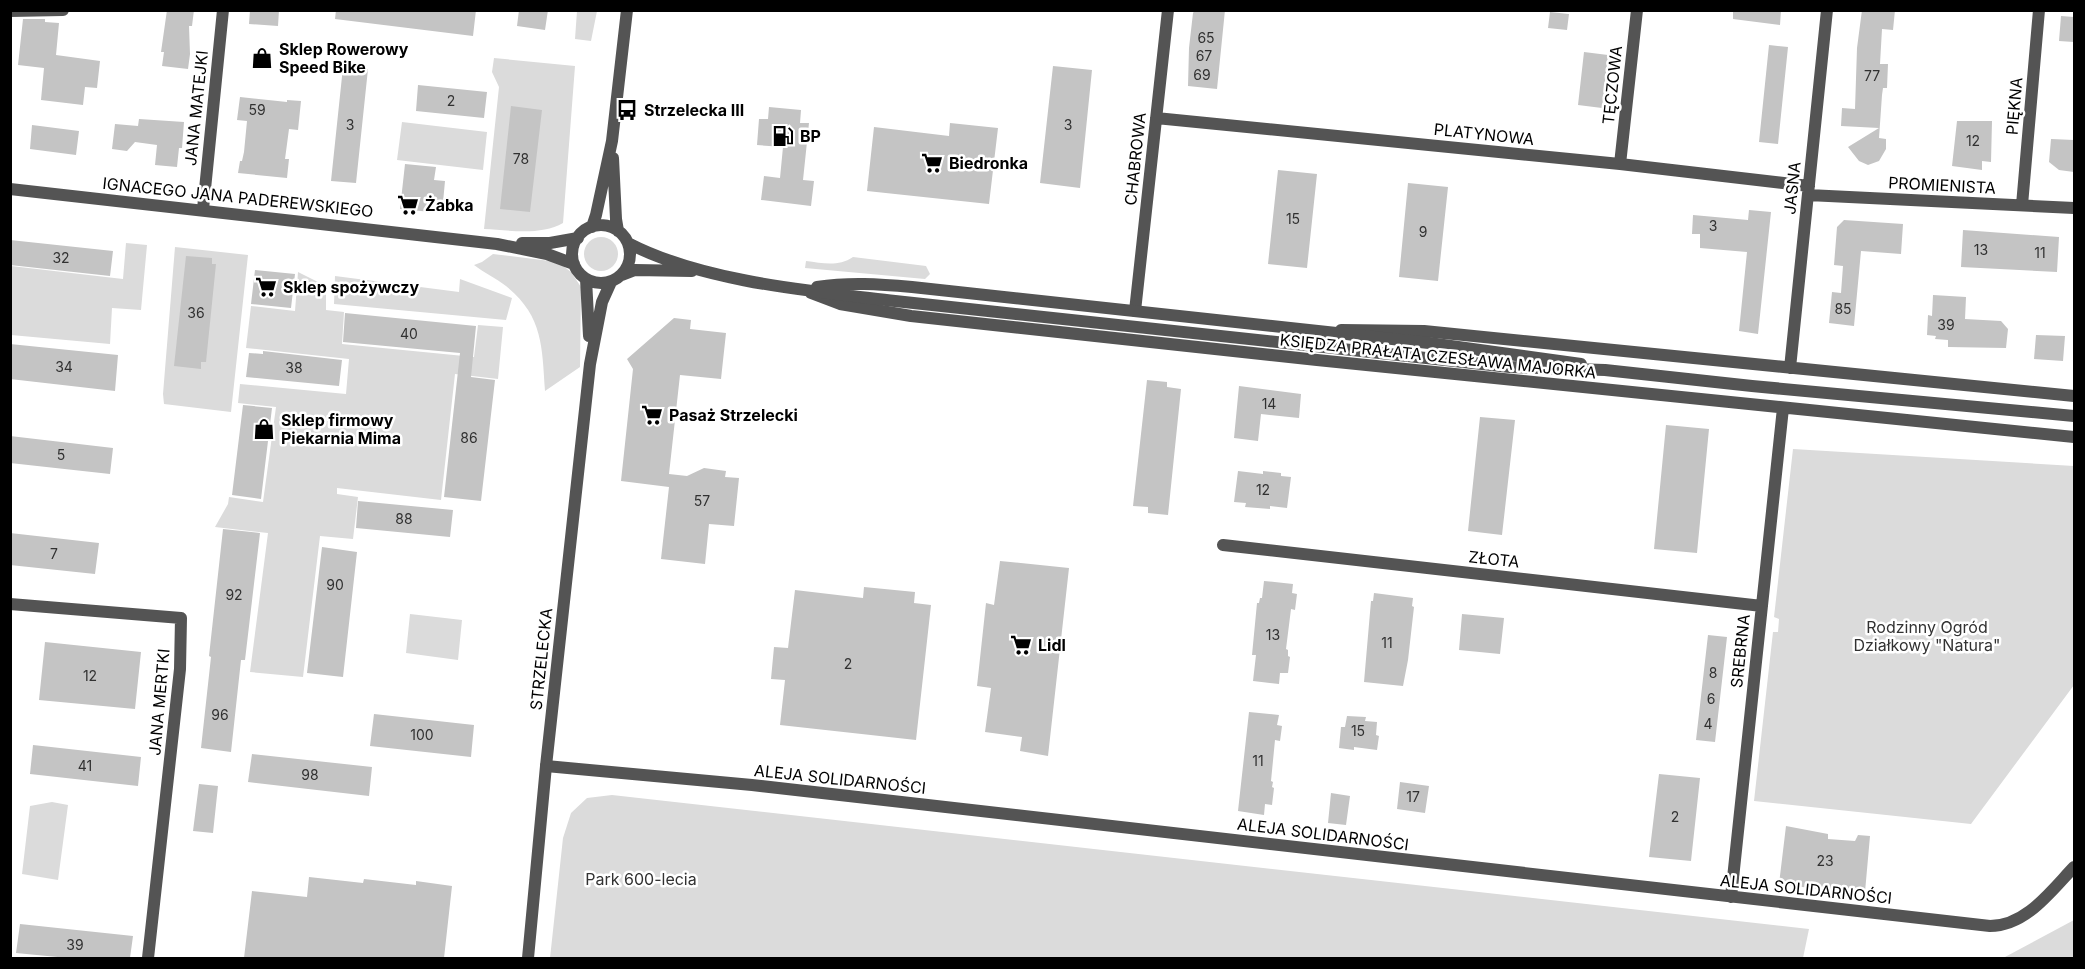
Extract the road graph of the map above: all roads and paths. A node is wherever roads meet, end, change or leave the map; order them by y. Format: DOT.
graph roads {
  1 [pos="63,10"];
  2 [pos="223,10"];
  3 [pos="627,10"];
  4 [pos="1168,10"];
  5 [pos="1637,10"];
  6 [pos="1827,10"];
  7 [pos="2039,10"];
  8 [pos="10,11"];
  9 [pos="1156,118"];
  10 [pos="612,141"];
  11 [pos="1620,164"];
  12 [pos="10,189"];
  13 [pos="1808,191"];
  14 [pos="2022,205"];
  15 [pos="2074,208"];
  16 [pos="203,209"];
  17 [pos="592,227"];
  18 [pos="618,231"];
  19 [pos="578,238"];
  20 [pos="628,243"];
  21 [pos="497,244"];
  22 [pos="574,264"];
  23 [pos="708,272"];
  24 [pos="616,278"];
  25 [pos="586,279"];
  26 [pos="802,290"];
  27 [pos="1135,312"];
  28 [pos="1320,331"];
  29 [pos="590,364"];
  30 [pos="1790,369"];
  31 [pos="1605,370"];
  32 [pos="2074,396"];
  33 [pos="1783,408"];
  34 [pos="2074,416"];
  35 [pos="2074,436"];
  36 [pos="1223,545"];
  37 [pos="10,604"];
  38 [pos="1762,606"];
  39 [pos="546,766"];
  40 [pos="2074,867"];
  41 [pos="1731,897"];
  42 [pos="148,958"];
  43 [pos="528,958"];
  1 -- 8 [label="street"];
  2 -- 16 [label="street, JANA MATEJKI"];
  3 -- 10 [label="street"];
  4 -- 9 [label="street, CHABROWA"];
  5 -- 11 [label="street, TĘCZOWA"];
  6 -- 13 [label="street, JASNA"];
  7 -- 14 [label="street, PIĘKNA"];
  9 -- 11 [label="street, PLATYNOWA"];
  9 -- 27 [label="street, CHABROWA"];
  10 -- 17 [label="street"];
  10 -- 18 [label="street"];
  11 -- 13 [label="street, PLATYNOWA"];
  12 -- 16 [label="street, IGNACEGO JANA PADEREWSKIEGO"];
  13 -- 14 [label="street, PROMIENISTA"];
  13 -- 30 [label="street, JASNA"];
  14 -- 15 [label="street, PROMIENISTA"];
  16 -- 21 [label="street, IGNACEGO JANA PADEREWSKIEGO"];
  17 -- 18 [label="street"];
  17 -- 19 [label="street"];
  18 -- 20 [label="street"];
  19 -- 21 [label="street, IGNACEGO JANA PADEREWSKIEGO"];
  19 -- 22 [label="street"];
  20 -- 23 [label="street, KSIĘDZA PRAŁATA CZESŁAWA MAJORKA"];
  20 -- 24 [label="street"];
  21 -- 22 [label="street, IGNACEGO JANA PADEREWSKIEGO"];
  22 -- 25 [label="street"];
  23 -- 24 [label="street, KSIĘDZA PRAŁATA CZESŁAWA MAJORKA"];
  23 -- 26 [label="street, KSIĘDZA PRAŁATA CZESŁAWA MAJORKA"];
  24 -- 25 [label="street"];
  24 -- 29 [label="street, STRZELECKA"];
  25 -- 29 [label="street, STRZELECKA"];
  26 -- 27 [label="street, KSIĘDZA PRAŁATA CZESŁAWA MAJORKA"];
  26 -- 31 [label="street, KSIĘDZA PRAŁATA CZESŁAWA MAJORKA"];
  26 -- 33 [label="street, KSIĘDZA PRAŁATA CZESŁAWA MAJORKA"];
  27 -- 28 [label="street, KSIĘDZA PRAŁATA CZESŁAWA MAJORKA"];
  28 -- 30 [label="street, KSIĘDZA PRAŁATA CZESŁAWA MAJORKA"];
  28 -- 31 [label="street, KSIĘDZA PRAŁATA CZESŁAWA MAJORKA"];
  29 -- 39 [label="street, STRZELECKA"];
  30 -- 32 [label="street, KSIĘDZA PRAŁATA CZESŁAWA MAJORKA"];
  31 -- 34 [label="street, KSIĘDZA PRAŁATA CZESŁAWA MAJORKA"];
  33 -- 35 [label="street, KSIĘDZA PRAŁATA CZESŁAWA MAJORKA"];
  33 -- 38 [label="street, SREBRNA"];
  36 -- 38 [label="street, ZŁOTA"];
  37 -- 42 [label="street, JANA MERTKI"];
  38 -- 41 [label="street, SREBRNA"];
  39 -- 41 [label="street, ALEJA SOLIDARNOŚCI"];
  39 -- 43 [label="street, STRZELECKA"];
  40 -- 41 [label="street, ALEJA SOLIDARNOŚCI"];
}
